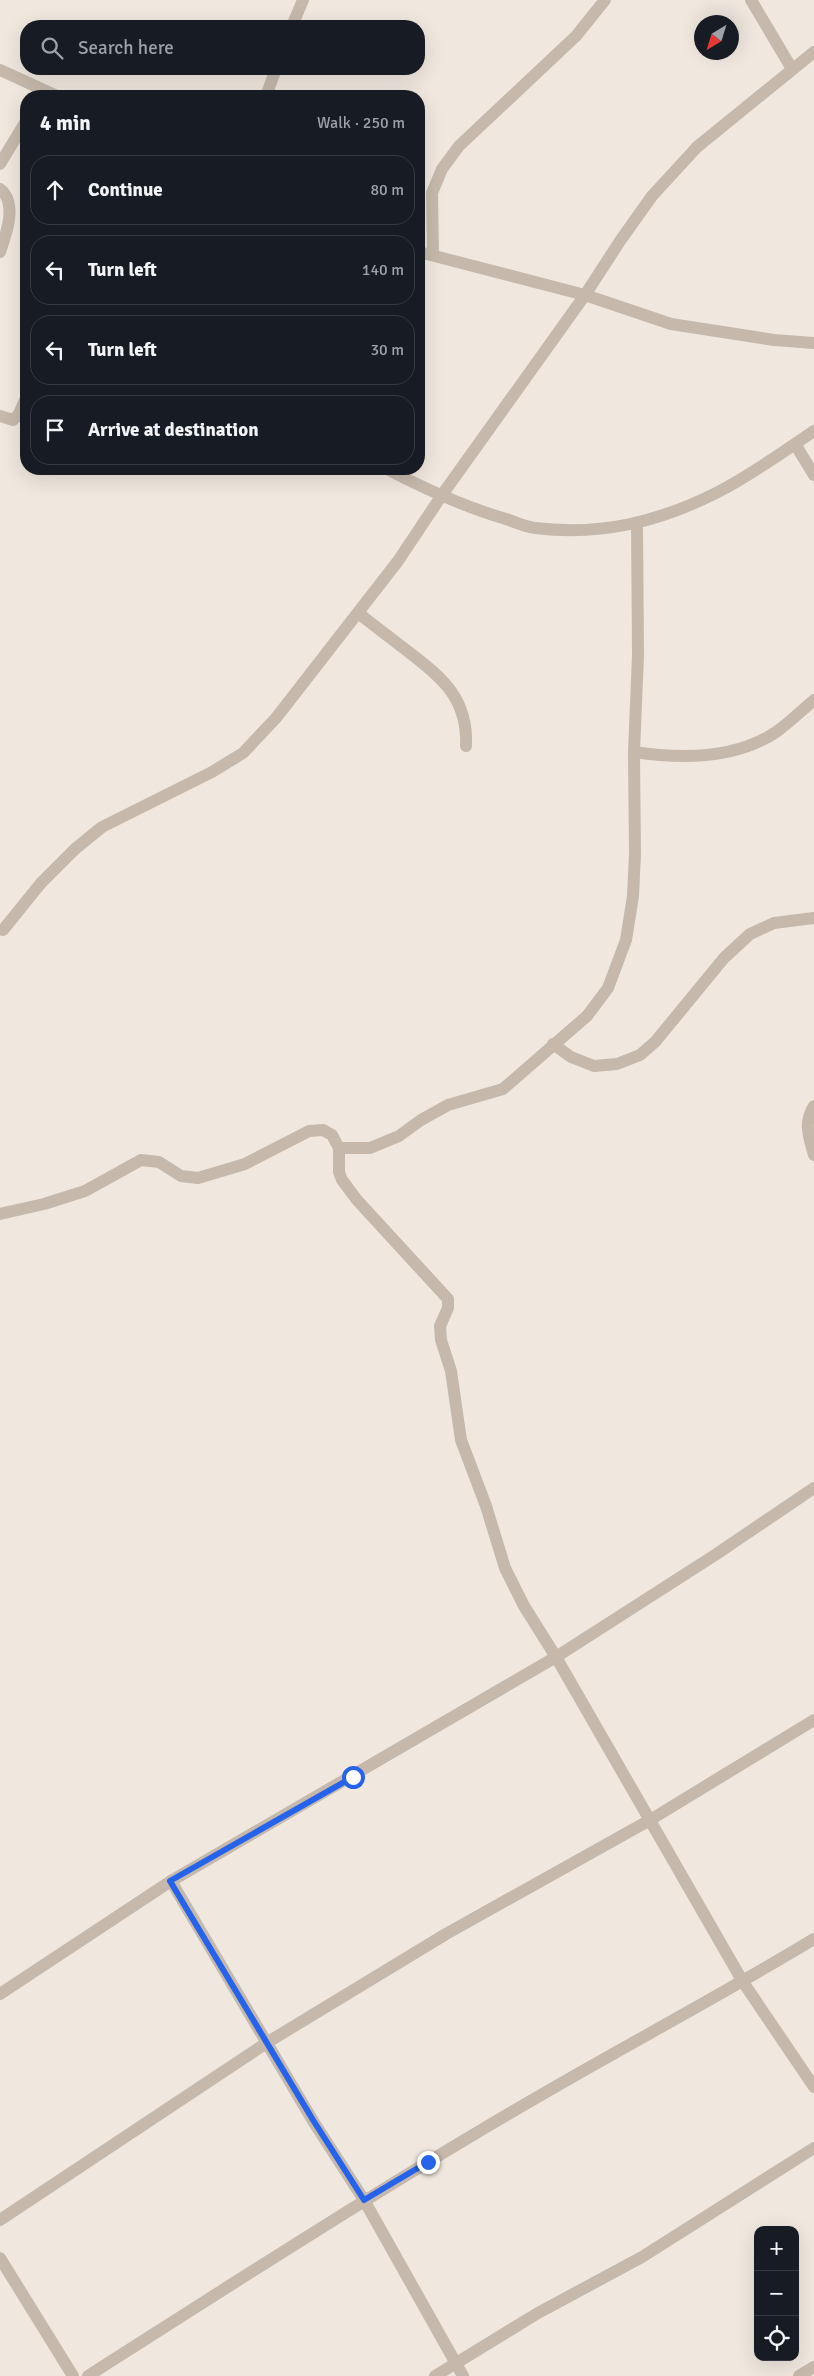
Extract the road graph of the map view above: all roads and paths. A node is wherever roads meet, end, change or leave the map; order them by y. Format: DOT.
graph roads {
  1 [pos="303,0"];
  2 [pos="605,0"];
  3 [pos="751,0"];
  4 [pos="295,20"];
  5 [pos="814,52"];
  6 [pos="792,69"];
  7 [pos="0,70"];
  8 [pos="274,75"];
  9 [pos="37,90"];
  10 [pos="268,90"];
  11 [pos="20,131"];
  12 [pos="0,164"];
  13 [pos="0,189"];
  14 [pos="0,252"];
  15 [pos="425,253"];
  16 [pos="433,255"];
  17 [pos="585,295"];
  18 [pos="814,342"];
  19 [pos="20,412"];
  20 [pos="0,416"];
  21 [pos="814,431"];
  22 [pos="795,444"];
  23 [pos="814,474"];
  24 [pos="400,475"];
  25 [pos="442,495"];
  26 [pos="637,524"];
  27 [pos="358,613"];
  28 [pos="814,700"];
  29 [pos="466,746"];
  30 [pos="634,752"];
  31 [pos="814,918"];
  32 [pos="3,930"];
  33 [pos="553,1044"];
  34 [pos="814,1106"];
  35 [pos="339,1148"];
  36 [pos="814,1155"];
  37 [pos="0,1214"];
  38 [pos="814,1488"];
  39 [pos="556,1657"];
  40 [pos="814,1720"];
  41 [pos="650,1820"];
  42 [pos="170,1881"];
  43 [pos="814,1939"];
  44 [pos="743,1982"];
  45 [pos="0,1994"];
  46 [pos="268,2042"];
  47 [pos="814,2087"];
  48 [pos="814,2148"];
  49 [pos="364,2200"];
  50 [pos="0,2220"];
  51 [pos="0,2258"];
  52 [pos="456,2364"];
  53 [pos="814,2367"];
  54 [pos="73,2376"];
  55 [pos="88,2376"];
  56 [pos="435,2376"];
  57 [pos="463,2376"];
  58 [pos="799,2376"];
  1 -- 4 [label="street"];
  2 -- 16 [label="street"];
  3 -- 6 [label="street"];
  5 -- 6 [label="street"];
  6 -- 17 [label="street"];
  7 -- 9 [label="street"];
  8 -- 10 [label="street"];
  11 -- 12 [label="street"];
  13 -- 14 [label="street"];
  15 -- 16 [label="street"];
  16 -- 17 [label="street"];
  17 -- 18 [label="street"];
  17 -- 25 [label="street"];
  19 -- 20 [label="street"];
  21 -- 22 [label="street"];
  22 -- 23 [label="street"];
  22 -- 26 [label="street"];
  24 -- 25 [label="street"];
  25 -- 26 [label="street"];
  25 -- 27 [label="street"];
  26 -- 30 [label="street"];
  27 -- 29 [label="street"];
  27 -- 32 [label="street"];
  28 -- 30 [label="street"];
  30 -- 33 [label="street"];
  31 -- 33 [label="street"];
  33 -- 35 [label="street"];
  34 -- 36 [label="street"];
  35 -- 37 [label="street"];
  35 -- 39 [label="street"];
  38 -- 39 [label="street"];
  39 -- 41 [label="street"];
  39 -- 42 [label="street"];
  40 -- 41 [label="street"];
  41 -- 44 [label="street"];
  41 -- 46 [label="street"];
  42 -- 45 [label="street"];
  42 -- 46 [label="street"];
  43 -- 44 [label="street"];
  44 -- 47 [label="street"];
  44 -- 49 [label="street"];
  46 -- 49 [label="street"];
  46 -- 50 [label="street"];
  48 -- 52 [label="street"];
  49 -- 52 [label="street"];
  49 -- 55 [label="street"];
  51 -- 54 [label="street"];
  52 -- 56 [label="street"];
  52 -- 57 [label="street"];
  53 -- 58 [label="street"];
}
